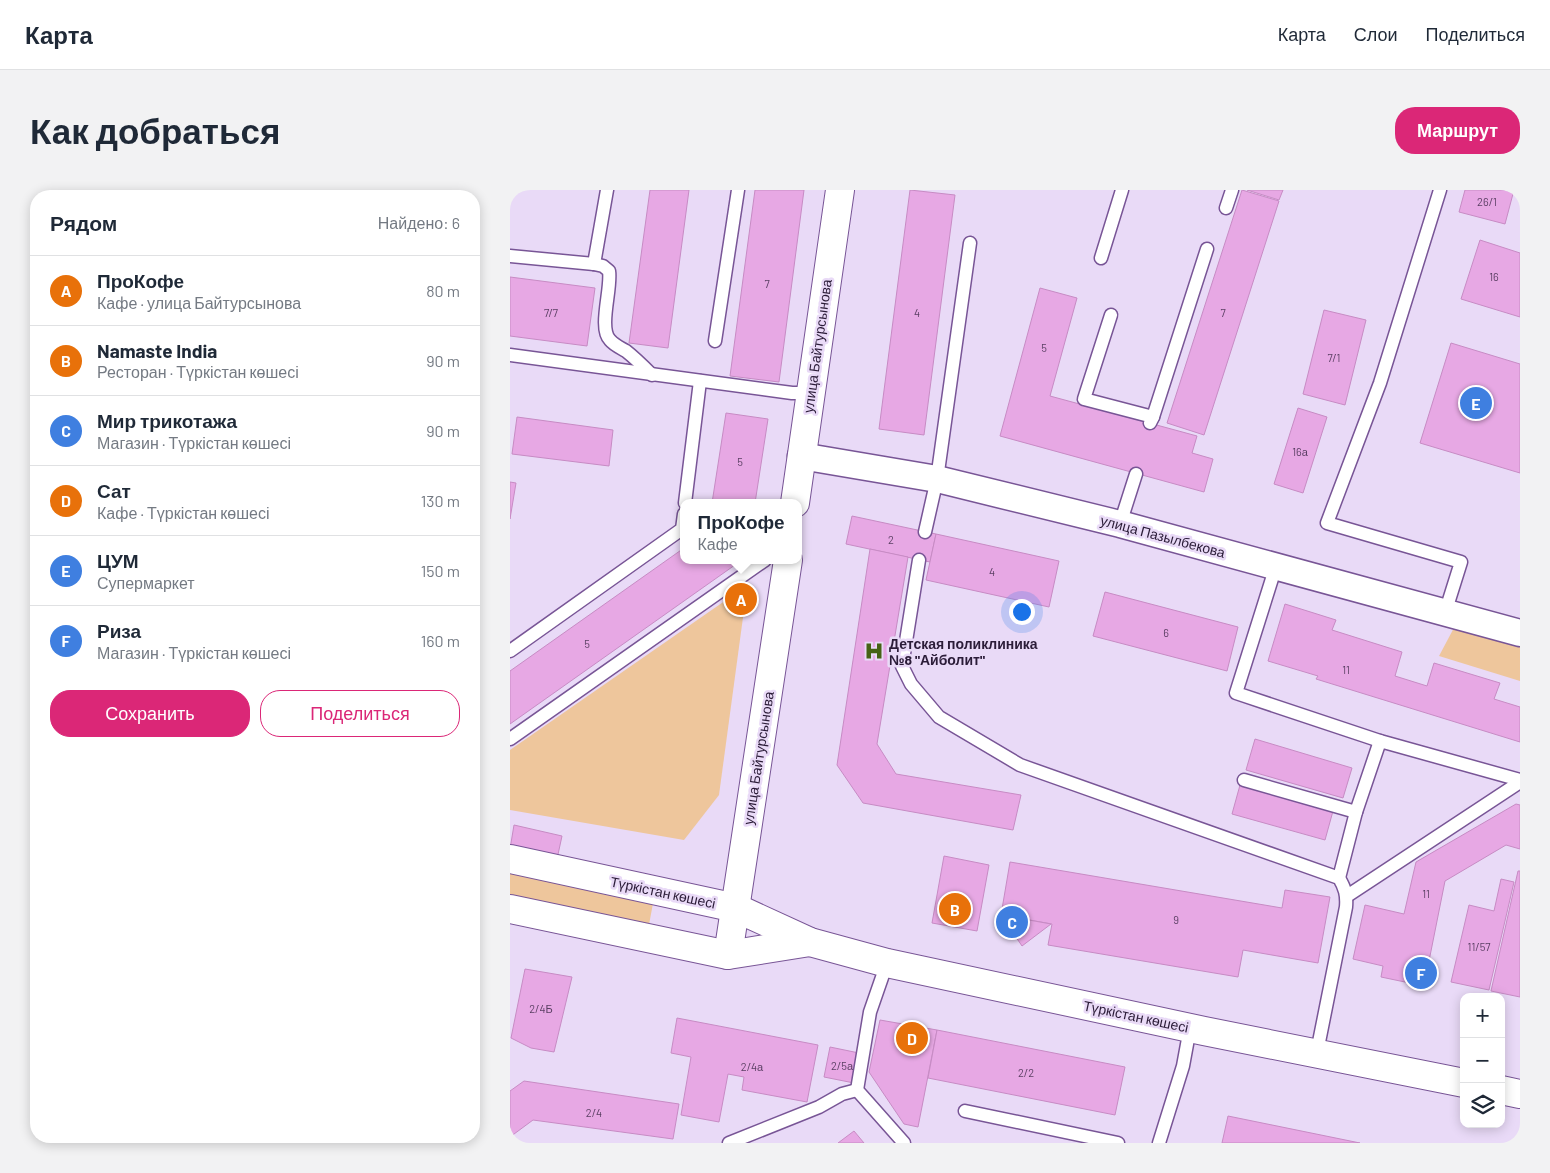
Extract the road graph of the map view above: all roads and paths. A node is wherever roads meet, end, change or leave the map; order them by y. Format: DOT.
graph roads {
  1 [pos="608,190"];
  2 [pos="738,190"];
  3 [pos="840,190"];
  4 [pos="1122,190"];
  5 [pos="1232,190"];
  6 [pos="1440,190"];
  7 [pos="1226,208"];
  8 [pos="970,243"];
  9 [pos="1206,249"];
  10 [pos="510,256"];
  11 [pos="1101,258"];
  12 [pos="594,264"];
  13 [pos="1111,315"];
  14 [pos="715,341"];
  15 [pos="510,355"];
  16 [pos="652,375"];
  17 [pos="700,381"];
  18 [pos="810,394"];
  19 [pos="801,456"];
  20 [pos="1136,474"];
  21 [pos="937,479"];
  22 [pos="685,499"];
  23 [pos="796,499"];
  24 [pos="1120,524"];
  25 [pos="680,530"];
  26 [pos="925,532"];
  27 [pos="919,560"];
  28 [pos="774,564"];
  29 [pos="779,564"];
  30 [pos="1276,566"];
  31 [pos="1445,613"];
  32 [pos="1520,633"];
  33 [pos="510,651"];
  34 [pos="510,739"];
  35 [pos="1380,741"];
  36 [pos="1244,780"];
  37 [pos="1520,781"];
  38 [pos="1356,812"];
  39 [pos="510,859"];
  40 [pos="1339,878"];
  41 [pos="1347,896"];
  42 [pos="736,908"];
  43 [pos="510,909"];
  44 [pos="810,942"];
  45 [pos="728,955"];
  46 [pos="887,963"];
  47 [pos="1190,1028"];
  48 [pos="1317,1052"];
  49 [pos="1460,1081"];
  50 [pos="857,1090"];
  51 [pos="1505,1091"];
  52 [pos="1520,1094"];
  53 [pos="966,1111"];
  54 [pos="730,1143"];
  55 [pos="904,1143"];
  56 [pos="1118,1143"];
  57 [pos="1159,1143"];
  1 -- 12 [label="lane"];
  2 -- 14 [label="lane"];
  3 -- 18 [label="main road, улица Байтурсынова"];
  4 -- 11 [label="lane"];
  5 -- 7 [label="lane"];
  6 -- 31 [label="lane"];
  8 -- 21 [label="lane"];
  9 -- 13 [label="lane"];
  10 -- 12 [label="lane"];
  12 -- 16 [label="lane"];
  15 -- 16 [label="lane"];
  16 -- 17 [label="lane"];
  17 -- 18 [label="lane"];
  17 -- 22 [label="lane"];
  18 -- 19 [label="main road, улица Байтурсынова"];
  19 -- 21 [label="street, улица Пазылбекова"];
  19 -- 23 [label="main road, улица Байтурсынова"];
  20 -- 24 [label="lane"];
  21 -- 24 [label="street, улица Пазылбекова"];
  21 -- 26 [label="lane"];
  24 -- 30 [label="street, улица Пазылбекова"];
  25 -- 33 [label="lane"];
  27 -- 40 [label="lane"];
  28 -- 34 [label="lane"];
  29 -- 42 [label="main road, улица Байтурсынова"];
  30 -- 31 [label="street, улица Пазылбекова"];
  30 -- 35 [label="lane"];
  31 -- 32 [label="street, улица Пазылбекова"];
  35 -- 37 [label="lane"];
  35 -- 38 [label="lane"];
  36 -- 38 [label="lane"];
  37 -- 41 [label="lane"];
  38 -- 40 [label="lane"];
  39 -- 42 [label="main road, Түркістан көшесі"];
  40 -- 41 [label="lane"];
  41 -- 48 [label="lane"];
  42 -- 44 [label="main road, Түркістан көшесі"];
  42 -- 45 [label="main road, улица Байтурсынова"];
  43 -- 45 [label="main road, Түркістан көшесі"];
  44 -- 45 [label="main road, Түркістан көшесі"];
  44 -- 46 [label="main road, Түркістан көшесі"];
  46 -- 47 [label="main road, Түркістан көшесі"];
  46 -- 50 [label="lane"];
  47 -- 48 [label="main road, Түркістан көшесі"];
  47 -- 57 [label="lane"];
  48 -- 49 [label="main road, Түркістан көшесі"];
  50 -- 54 [label="lane"];
  50 -- 55 [label="lane"];
  51 -- 52 [label="main road"];
  53 -- 56 [label="lane"];
}
